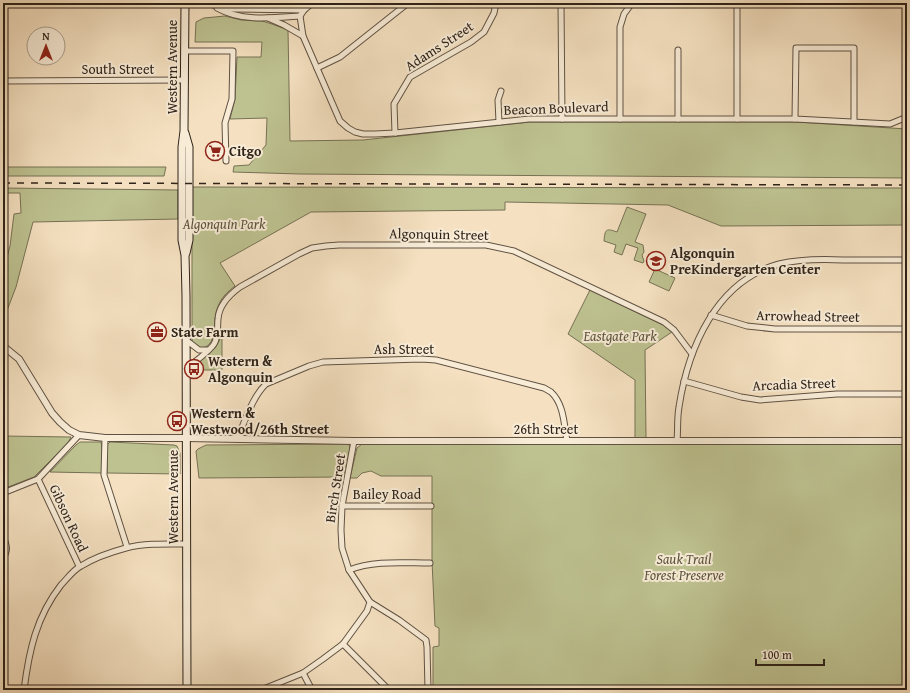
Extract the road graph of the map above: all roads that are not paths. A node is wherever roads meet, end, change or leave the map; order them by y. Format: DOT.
graph roads {
  1 [pos="185,3"];
  2 [pos="205,3"];
  3 [pos="312,3"];
  4 [pos="408,3"];
  5 [pos="496,3"];
  6 [pos="561,3"];
  7 [pos="632,3"];
  8 [pos="737,3"];
  9 [pos="212,6"];
  10 [pos="304,10"];
  11 [pos="300,16"];
  12 [pos="268,18"];
  13 [pos="303,36"];
  14 [pos="678,50"];
  15 [pos="185,51"];
  16 [pos="317,68"];
  17 [pos="185,80"];
  18 [pos="3,81"];
  19 [pos="501,91"];
  20 [pos="907,117"];
  21 [pos="562,119"];
  22 [pos="620,119"];
  23 [pos="678,119"];
  24 [pos="737,119"];
  25 [pos="795,119"];
  26 [pos="499,122"];
  27 [pos="854,122"];
  28 [pos="396,133"];
  29 [pos="226,161"];
  30 [pos="907,260"];
  31 [pos="711,315"];
  32 [pos="907,329"];
  33 [pos="186,340"];
  34 [pos="3,346"];
  35 [pos="208,350"];
  36 [pos="692,354"];
  37 [pos="186,369"];
  38 [pos="684,382"];
  39 [pos="907,394"];
  40 [pos="79,435"];
  41 [pos="105,438"];
  42 [pos="186,438"];
  43 [pos="237,439"];
  44 [pos="354,441"];
  45 [pos="567,441"];
  46 [pos="677,441"];
  47 [pos="907,441"];
  48 [pos="38,479"];
  49 [pos="3,493"];
  50 [pos="342,506"];
  51 [pos="431,506"];
  52 [pos="3,536"];
  53 [pos="187,544"];
  54 [pos="127,547"];
  55 [pos="3,558"];
  56 [pos="430,563"];
  57 [pos="79,566"];
  58 [pos="349,570"];
  59 [pos="370,602"];
  60 [pos="343,644"];
  61 [pos="303,673"];
  62 [pos="24,690"];
  63 [pos="187,690"];
  64 [pos="261,690"];
  65 [pos="312,690"];
  66 [pos="389,690"];
  67 [pos="428,690"];
  1 -- 15 [label="main road, Western Avenue"];
  2 -- 9 [label="street"];
  3 -- 10 [label="street"];
  4 -- 16 [label="street"];
  5 -- 28 [label="street, Adams Street"];
  6 -- 21 [label="street"];
  7 -- 22 [label="street"];
  8 -- 24 [label="street"];
  9 -- 10 [label="street"];
  9 -- 12 [label="street"];
  10 -- 11 [label="street"];
  11 -- 12 [label="street"];
  11 -- 13 [label="street, Beacon Boulevard"];
  12 -- 13 [label="street"];
  13 -- 16 [label="street, Beacon Boulevard"];
  14 -- 23 [label="street"];
  15 -- 17 [label="main road, Western Avenue"];
  15 -- 29 [label="street"];
  16 -- 28 [label="street, Beacon Boulevard"];
  17 -- 18 [label="street, South Street"];
  17 -- 33 [label="main road, Western Avenue"];
  19 -- 26 [label="street"];
  20 -- 27 [label="street, Beacon Boulevard"];
  21 -- 22 [label="street, Beacon Boulevard"];
  21 -- 26 [label="street, Beacon Boulevard"];
  22 -- 23 [label="street, Beacon Boulevard"];
  23 -- 24 [label="street, Beacon Boulevard"];
  24 -- 25 [label="street, Beacon Boulevard"];
  25 -- 27 [label="street, Beacon Boulevard"];
  25 -- 27 [label="street"];
  26 -- 28 [label="street, Beacon Boulevard"];
  30 -- 31 [label="street"];
  31 -- 32 [label="street, Arrowhead Street"];
  31 -- 36 [label="street"];
  33 -- 35 [label="street"];
  33 -- 37 [label="main road, Western Avenue"];
  34 -- 40 [label="street"];
  35 -- 36 [label="street, Algonquin Street"];
  35 -- 37 [label="street, Algonquin Street"];
  36 -- 38 [label="street"];
  37 -- 42 [label="main road, Western Avenue"];
  38 -- 39 [label="street, Arcadia Street"];
  38 -- 46 [label="street"];
  40 -- 41 [label="street, 26th Street"];
  40 -- 48 [label="street"];
  41 -- 42 [label="street, 26th Street"];
  41 -- 54 [label="street"];
  42 -- 43 [label="street, 26th Street"];
  42 -- 53 [label="main road, Western Avenue"];
  43 -- 44 [label="street, 26th Street"];
  43 -- 45 [label="street, Ash Street"];
  44 -- 45 [label="street, 26th Street"];
  44 -- 50 [label="street, Birch Street"];
  45 -- 46 [label="street, 26th Street"];
  46 -- 47 [label="street, 26th Street"];
  48 -- 49 [label="street"];
  48 -- 57 [label="street, Gibson Road"];
  50 -- 51 [label="street, Bailey Road"];
  50 -- 58 [label="street, Birch Street"];
  52 -- 55 [label="street"];
  53 -- 54 [label="street"];
  53 -- 63 [label="main road, Western Avenue"];
  54 -- 57 [label="street"];
  56 -- 58 [label="street"];
  57 -- 62 [label="street"];
  58 -- 59 [label="street, Birch Street"];
  59 -- 60 [label="street"];
  59 -- 67 [label="street"];
  60 -- 61 [label="street"];
  60 -- 66 [label="street"];
  61 -- 64 [label="street"];
  61 -- 65 [label="street"];
}
